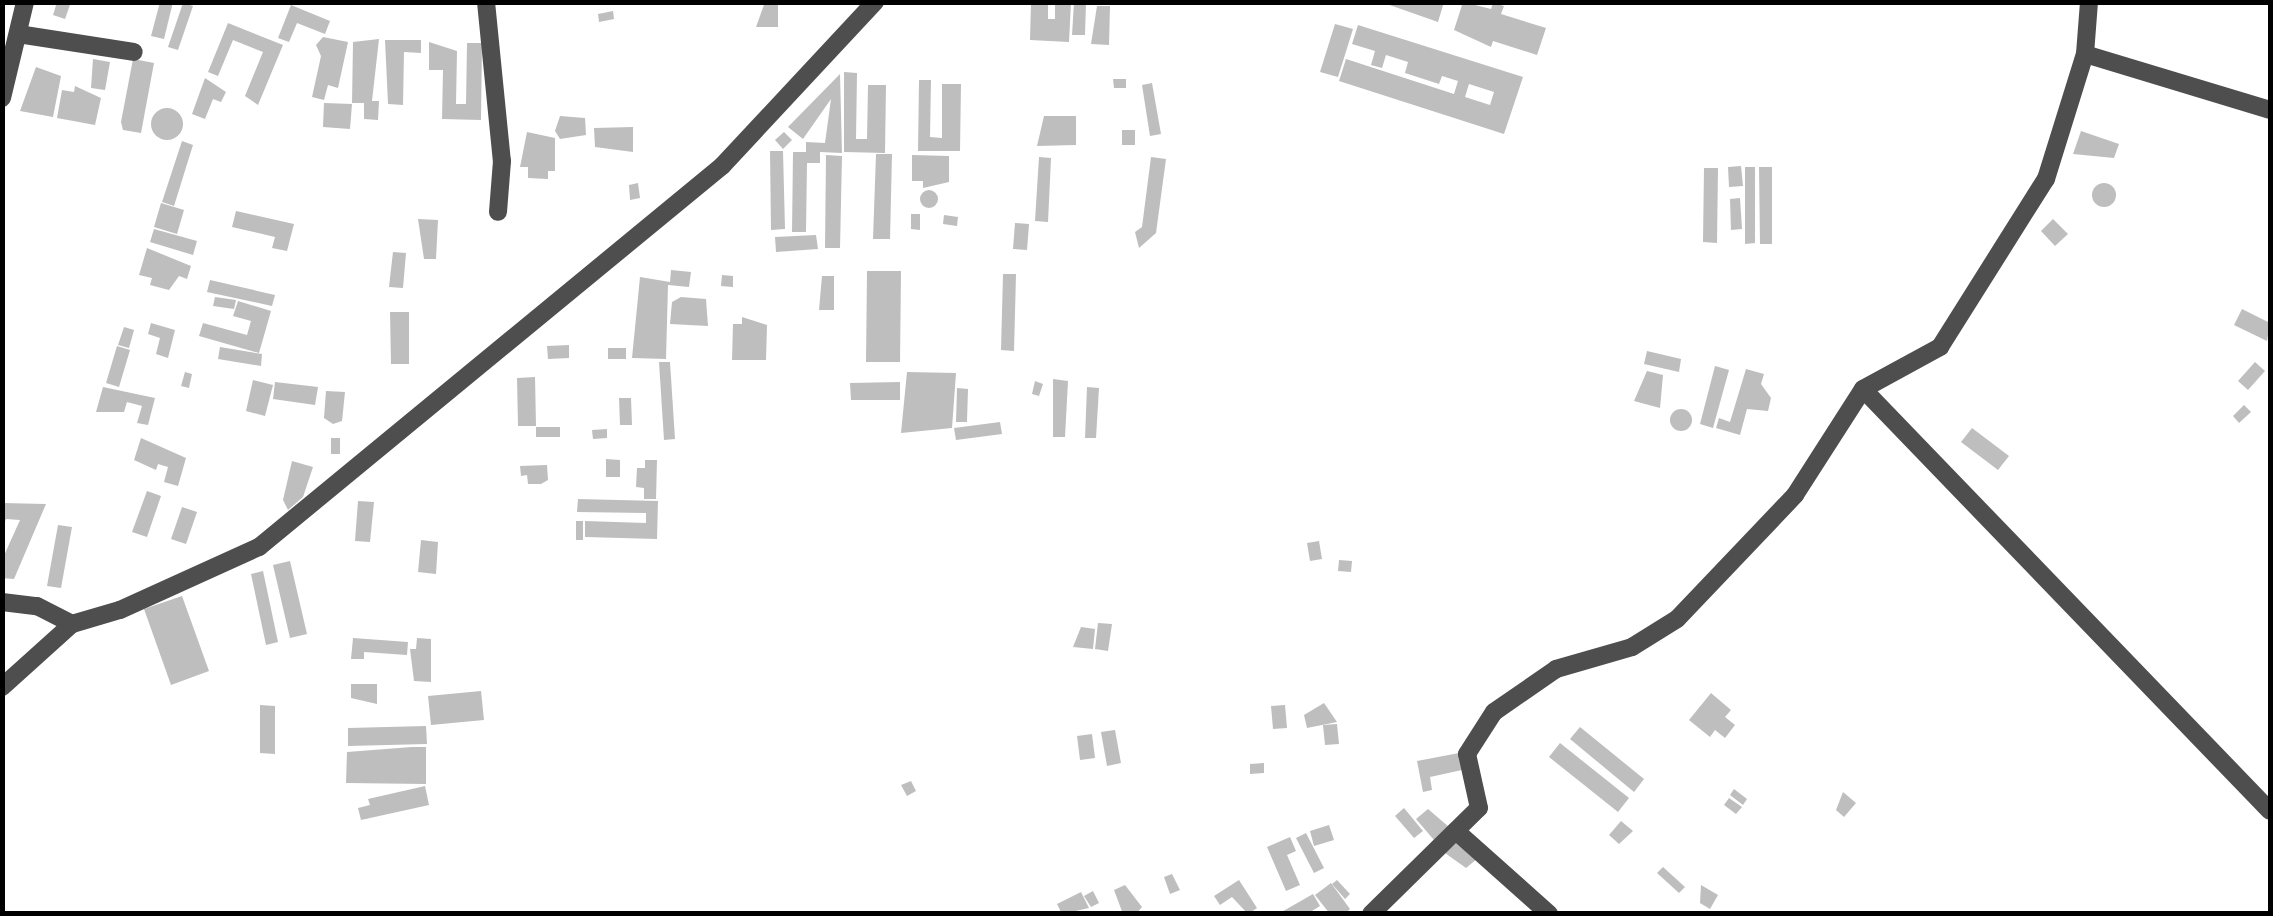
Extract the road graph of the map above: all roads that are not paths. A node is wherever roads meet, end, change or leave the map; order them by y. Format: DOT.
graph roads {
  1 [pos="25,2"];
  2 [pos="486,2"];
  3 [pos="875,2"];
  4 [pos="2089,2"];
  5 [pos="18,34"];
  6 [pos="134,52"];
  7 [pos="2086,54"];
  8 [pos="2,98"];
  9 [pos="2270,110"];
  10 [pos="498,212"];
  11 [pos="1863,389"];
  12 [pos="2,602"];
  13 [pos="72,624"];
  14 [pos="2,687"];
  15 [pos="2270,811"];
  16 [pos="1456,832"];
  17 [pos="1371,914"];
  18 [pos="1548,914"];
  1 -- 5 [label="street"];
  2 -- 10 [label="street"];
  3 -- 13 [label="street"];
  4 -- 7 [label="street"];
  5 -- 6 [label="street"];
  5 -- 8 [label="street"];
  7 -- 9 [label="street"];
  7 -- 11 [label="street"];
  11 -- 15 [label="street"];
  11 -- 16 [label="street"];
  12 -- 13 [label="street"];
  13 -- 14 [label="street"];
  16 -- 17 [label="street"];
  16 -- 18 [label="street"];
}
